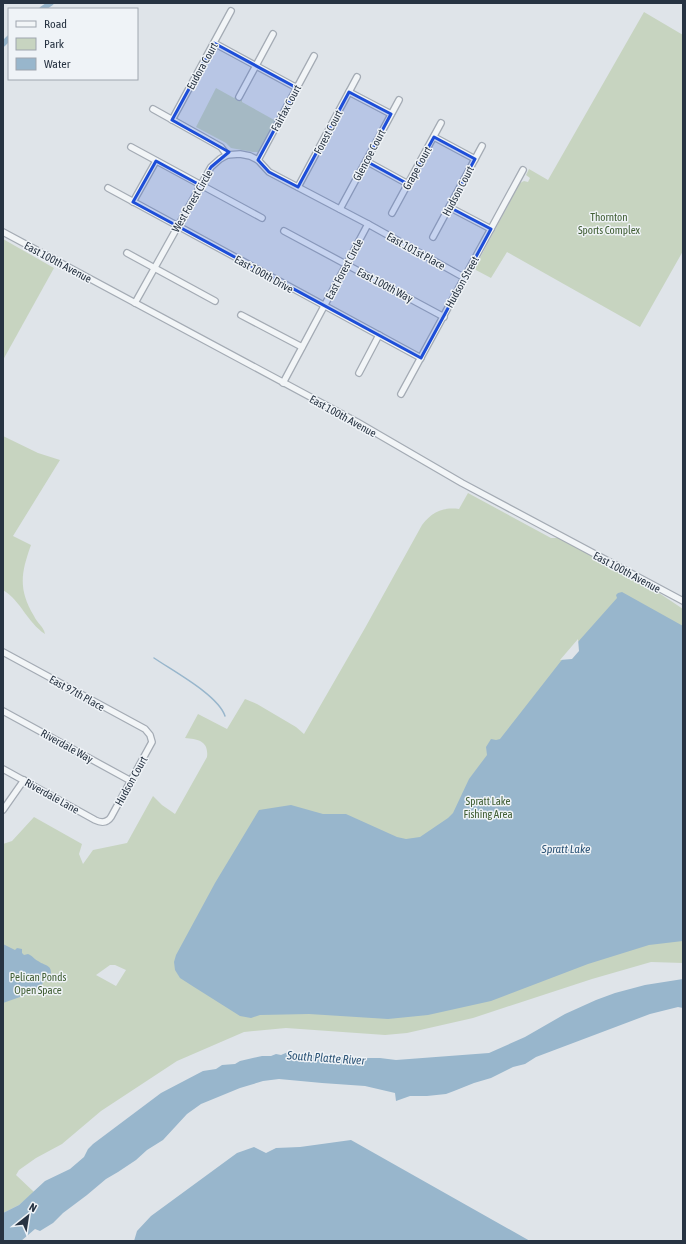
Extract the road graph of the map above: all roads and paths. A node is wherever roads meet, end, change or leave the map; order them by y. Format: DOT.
graph roads {
  1 [pos="231,11"];
  2 [pos="273,34"];
  3 [pos="214,43"];
  4 [pos="314,56"];
  5 [pos="256,66"];
  6 [pos="357,77"];
  7 [pos="297,88"];
  8 [pos="349,92"];
  9 [pos="239,97"];
  10 [pos="399,100"];
  11 [pos="153,109"];
  12 [pos="391,114"];
  13 [pos="172,120"];
  14 [pos="442,123"];
  15 [pos="434,137"];
  16 [pos="482,146"];
  17 [pos="131,147"];
  18 [pos="227,155"];
  19 [pos="475,159"];
  20 [pos="258,160"];
  21 [pos="156,161"];
  22 [pos="366,161"];
  23 [pos="524,170"];
  24 [pos="408,184"];
  25 [pos="200,185"];
  26 [pos="298,187"];
  27 [pos="108,188"];
  28 [pos="133,202"];
  29 [pos="449,206"];
  30 [pos="340,209"];
  31 [pos="392,213"];
  32 [pos="262,218"];
  33 [pos="368,224"];
  34 [pos="177,226"];
  35 [pos="491,229"];
  36 [pos="284,231"];
  37 [pos="3,232"];
  38 [pos="433,237"];
  39 [pos="127,253"];
  40 [pos="346,265"];
  41 [pos="154,268"];
  42 [pos="465,278"];
  43 [pos="215,301"];
  44 [pos="135,303"];
  45 [pos="324,306"];
  46 [pos="241,315"];
  47 [pos="444,317"];
  48 [pos="379,335"];
  49 [pos="302,347"];
  50 [pos="421,358"];
  51 [pos="359,373"];
  52 [pos="283,383"];
  53 [pos="401,394"];
  54 [pos="683,601"];
  55 [pos="3,652"];
  56 [pos="3,711"];
  57 [pos="150,735"];
  58 [pos="3,769"];
  59 [pos="24,780"];
  60 [pos="131,781"];
  61 [pos="3,810"];
  62 [pos="102,822"];
  1 -- 3 [label="street, Eudora Court"];
  2 -- 5 [label="street"];
  3 -- 5 [label="street"];
  3 -- 13 [label="street, Eudora Court"];
  4 -- 7 [label="street, Fairfax Court"];
  5 -- 7 [label="street"];
  5 -- 9 [label="street"];
  6 -- 8 [label="street, Forest Court"];
  7 -- 20 [label="street, Fairfax Court"];
  8 -- 12 [label="street"];
  8 -- 26 [label="street, Forest Court"];
  10 -- 12 [label="street, Glencoe Court"];
  11 -- 13 [label="street"];
  12 -- 22 [label="street, Glencoe Court"];
  13 -- 18 [label="street"];
  14 -- 15 [label="street, Grape Court"];
  15 -- 19 [label="street"];
  15 -- 24 [label="street, Grape Court"];
  16 -- 19 [label="street, Hudson Court"];
  17 -- 21 [label="street"];
  18 -- 20 [label="street"];
  18 -- 25 [label="street, West Forest Circle"];
  19 -- 29 [label="street, Hudson Court"];
  20 -- 26 [label="street"];
  21 -- 25 [label="street"];
  21 -- 28 [label="street"];
  22 -- 24 [label="street"];
  22 -- 30 [label="street, Glencoe Court"];
  23 -- 35 [label="street, Hudson Street"];
  24 -- 31 [label="street, Grape Court"];
  25 -- 32 [label="street"];
  25 -- 34 [label="street, West Forest Circle"];
  26 -- 30 [label="street"];
  27 -- 28 [label="street, East 100th Drive"];
  28 -- 34 [label="street, East 100th Drive"];
  29 -- 35 [label="street"];
  29 -- 38 [label="street, Hudson Court"];
  30 -- 33 [label="street"];
  33 -- 40 [label="street, East Forest Circle"];
  33 -- 42 [label="street, East 101st Place"];
  34 -- 41 [label="street, West Forest Circle"];
  34 -- 45 [label="street, East 100th Drive"];
  35 -- 42 [label="street, Hudson Street"];
  36 -- 40 [label="street, East 100th Way"];
  37 -- 44 [label="street, East 100th Avenue"];
  39 -- 41 [label="street"];
  40 -- 45 [label="street, East Forest Circle"];
  40 -- 47 [label="street, East 100th Way"];
  41 -- 43 [label="street"];
  41 -- 44 [label="street, West Forest Circle"];
  42 -- 47 [label="street, Hudson Street"];
  44 -- 52 [label="street, East 100th Avenue"];
  45 -- 48 [label="street, East 100th Drive"];
  45 -- 49 [label="street, East Forest Circle"];
  46 -- 49 [label="street"];
  47 -- 50 [label="street, Hudson Street"];
  48 -- 50 [label="street, East 100th Drive"];
  48 -- 51 [label="street"];
  49 -- 52 [label="street, East Forest Circle"];
  50 -- 53 [label="street, Hudson Street"];
  52 -- 54 [label="street, East 100th Avenue"];
  55 -- 57 [label="street, East 97th Place"];
  56 -- 60 [label="street, Riverdale Way"];
  57 -- 60 [label="street, Hudson Court"];
  58 -- 59 [label="street, Riverdale Lane"];
  59 -- 61 [label="street"];
  59 -- 62 [label="street, Riverdale Lane"];
  60 -- 62 [label="street, Hudson Court"];
}
